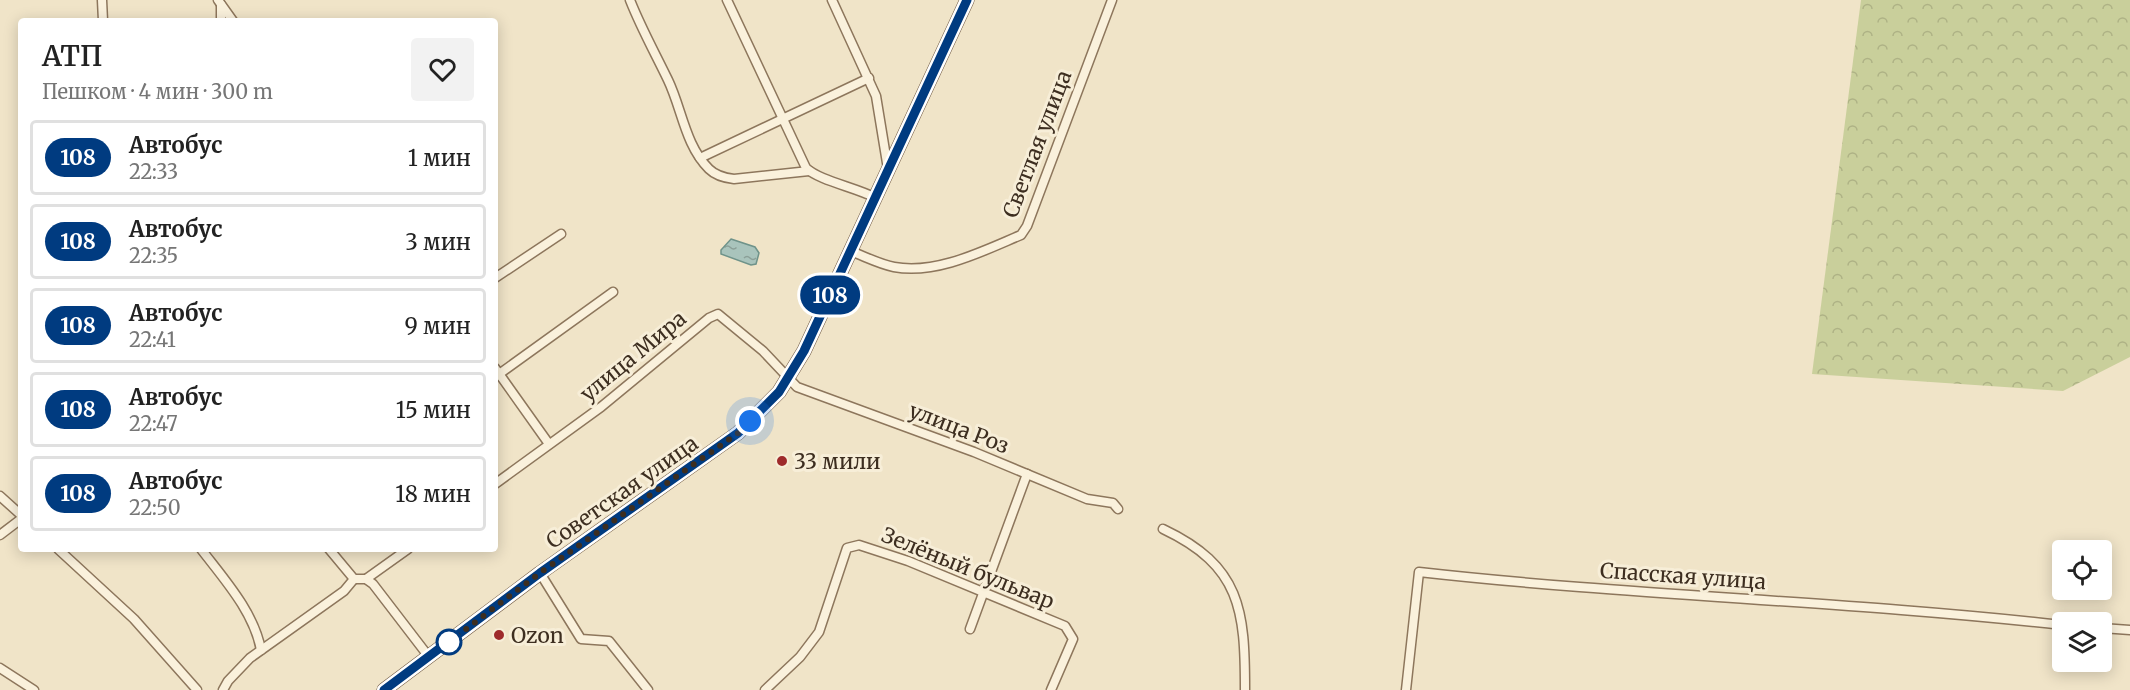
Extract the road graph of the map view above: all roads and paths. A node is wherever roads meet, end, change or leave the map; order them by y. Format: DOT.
graph roads {
  1 [pos="102,0"];
  2 [pos="630,0"];
  3 [pos="728,0"];
  4 [pos="832,0"];
  5 [pos="967,0"];
  6 [pos="1112,0"];
  7 [pos="219,2"];
  8 [pos="103,18"];
  9 [pos="221,18"];
  10 [pos="231,18"];
  11 [pos="869,78"];
  12 [pos="783,119"];
  13 [pos="700,158"];
  14 [pos="809,171"];
  15 [pos="888,171"];
  16 [pos="876,198"];
  17 [pos="561,234"];
  18 [pos="850,251"];
  19 [pos="498,276"];
  20 [pos="613,292"];
  21 [pos="498,372"];
  22 [pos="498,376"];
  23 [pos="788,378"];
  24 [pos="549,444"];
  25 [pos="1028,474"];
  26 [pos="498,482"];
  27 [pos="0,496"];
  28 [pos="1118,509"];
  29 [pos="18,514"];
  30 [pos="18,520"];
  31 [pos="1163,529"];
  32 [pos="0,536"];
  33 [pos="61,552"];
  34 [pos="203,552"];
  35 [pos="332,552"];
  36 [pos="404,552"];
  37 [pos="540,573"];
  38 [pos="354,579"];
  39 [pos="366,579"];
  40 [pos="984,593"];
  41 [pos="2052,624"];
  42 [pos="970,629"];
  43 [pos="2112,629"];
  44 [pos="2130,630"];
  45 [pos="261,650"];
  46 [pos="429,657"];
  47 [pos="0,668"];
  48 [pos="34,690"];
  49 [pos="197,690"];
  50 [pos="223,690"];
  51 [pos="384,690"];
  52 [pos="648,690"];
  53 [pos="765,690"];
  54 [pos="1051,690"];
  55 [pos="1245,690"];
  56 [pos="1406,690"];
  1 -- 8 [label="street"];
  2 -- 13 [label="street"];
  3 -- 12 [label="street"];
  4 -- 11 [label="street"];
  5 -- 15 [label="street, Советская улица"];
  6 -- 18 [label="street, Светлая улица"];
  7 -- 9 [label="street"];
  7 -- 10 [label="street"];
  11 -- 12 [label="street"];
  11 -- 15 [label="street"];
  12 -- 13 [label="street"];
  12 -- 14 [label="street"];
  13 -- 14 [label="street"];
  14 -- 16 [label="street"];
  15 -- 16 [label="street, Советская улица"];
  16 -- 18 [label="street, Советская улица"];
  17 -- 19 [label="street"];
  18 -- 23 [label="street, Советская улица"];
  20 -- 21 [label="street"];
  22 -- 24 [label="street"];
  23 -- 24 [label="street, улица Мира"];
  23 -- 25 [label="street, улица Роз"];
  23 -- 37 [label="street, Советская улица"];
  24 -- 26 [label="street, улица Мира"];
  25 -- 28 [label="street, улица Роз"];
  25 -- 40 [label="street"];
  27 -- 29 [label="street"];
  30 -- 32 [label="street"];
  31 -- 55 [label="street"];
  33 -- 49 [label="street"];
  34 -- 45 [label="street"];
  35 -- 38 [label="street"];
  36 -- 39 [label="street"];
  37 -- 46 [label="street, Советская улица"];
  37 -- 52 [label="street"];
  38 -- 39 [label="street"];
  38 -- 45 [label="street"];
  39 -- 46 [label="street"];
  40 -- 42 [label="street"];
  40 -- 53 [label="street, Зелёный бульвар"];
  40 -- 54 [label="street, Зелёный бульвар"];
  41 -- 56 [label="street, Спасская улица"];
  43 -- 44 [label="street"];
  45 -- 50 [label="street"];
  46 -- 51 [label="street, Советская улица"];
  47 -- 48 [label="street"];
}
